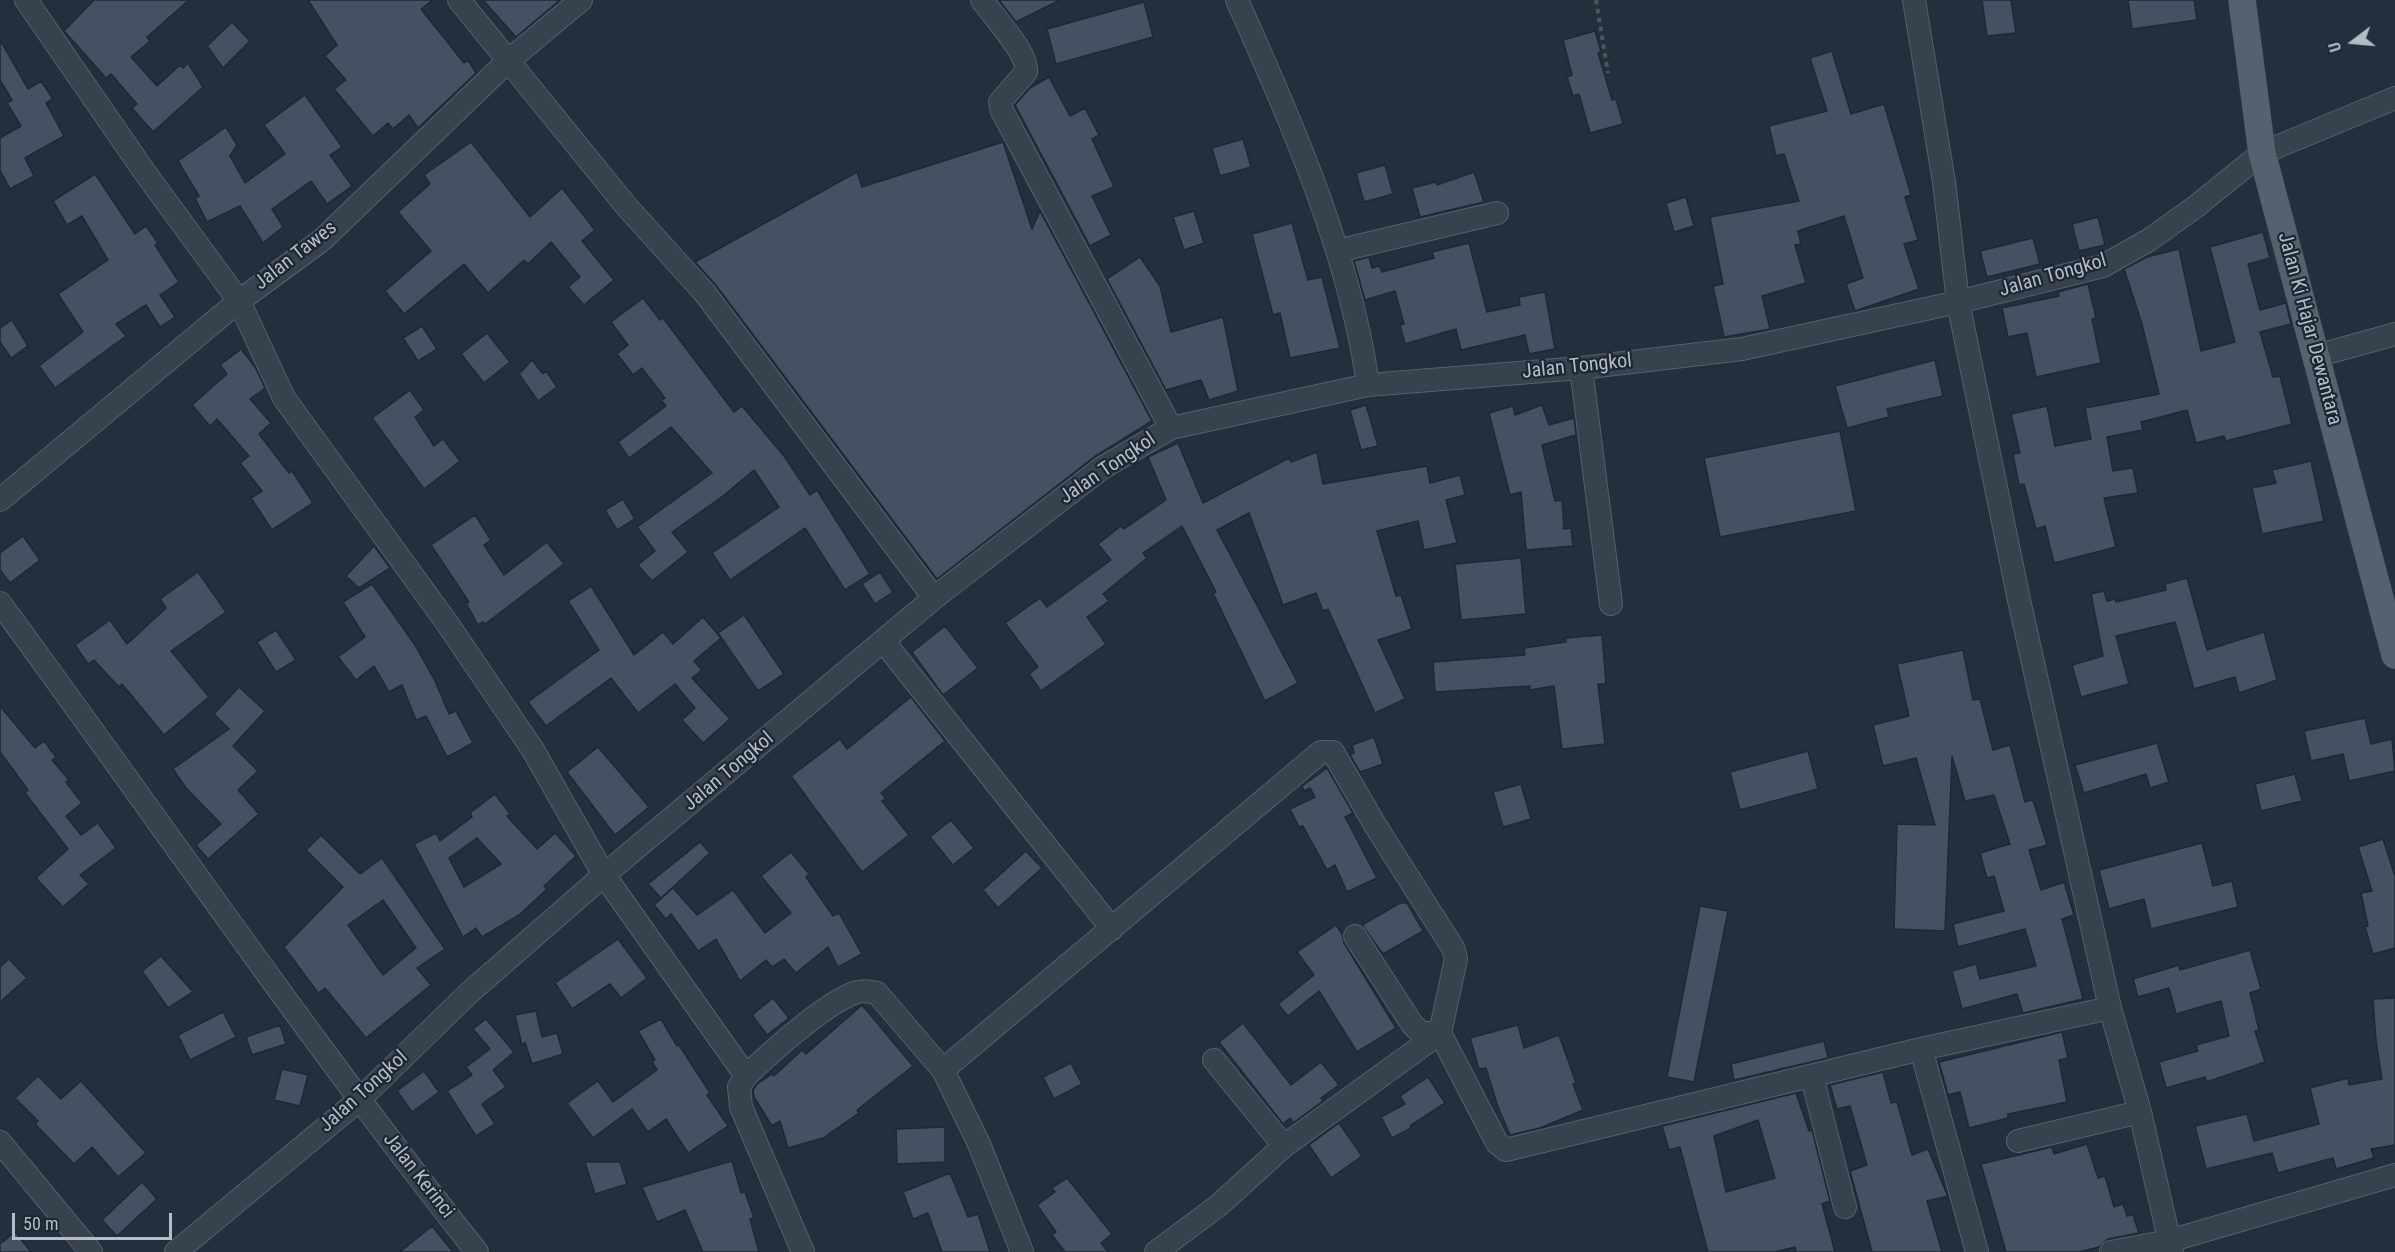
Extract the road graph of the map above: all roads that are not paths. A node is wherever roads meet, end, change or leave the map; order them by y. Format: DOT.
graph roads {
  1 [pos="26,0"];
  2 [pos="459,0"];
  3 [pos="581,0"];
  4 [pos="982,0"];
  5 [pos="1237,0"];
  6 [pos="1914,0"];
  7 [pos="2242,0"];
  8 [pos="508,61"];
  9 [pos="2395,98"];
  10 [pos="2262,153"];
  11 [pos="1497,213"];
  12 [pos="1337,251"];
  13 [pos="239,301"];
  14 [pos="1958,302"];
  15 [pos="2395,334"];
  16 [pos="2316,356"];
  17 [pos="1581,368"];
  18 [pos="1368,385"];
  19 [pos="1171,428"];
  20 [pos="0,500"];
  21 [pos="934,598"];
  22 [pos="0,603"];
  23 [pos="1611,604"];
  24 [pos="884,642"];
  25 [pos="2395,655"];
  26 [pos="604,875"];
  27 [pos="1112,929"];
  28 [pos="1355,936"];
  29 [pos="2110,1008"];
  30 [pos="1440,1033"];
  31 [pos="1921,1049"];
  32 [pos="1214,1060"];
  33 [pos="943,1071"];
  34 [pos="746,1076"];
  35 [pos="1812,1077"];
  36 [pos="359,1100"];
  37 [pos="2140,1112"];
  38 [pos="0,1142"];
  39 [pos="2018,1142"];
  40 [pos="1284,1146"];
  41 [pos="2395,1175"];
  42 [pos="1845,1207"];
  43 [pos="2171,1246"];
  44 [pos="91,1252"];
  45 [pos="176,1252"];
  46 [pos="477,1252"];
  47 [pos="803,1252"];
  48 [pos="1022,1252"];
  49 [pos="1156,1252"];
  50 [pos="1977,1252"];
  51 [pos="2111,1252"];
  1 -- 13 [label="street"];
  2 -- 8 [label="street"];
  3 -- 8 [label="street, Jalan Tawes"];
  4 -- 19 [label="street"];
  5 -- 12 [label="street"];
  6 -- 14 [label="street"];
  7 -- 10 [label="main road, Jalan Ki Hajar Dewantara"];
  8 -- 13 [label="street, Jalan Tawes"];
  8 -- 21 [label="street"];
  9 -- 10 [label="street, Jalan Tongkol"];
  10 -- 14 [label="street, Jalan Tongkol"];
  10 -- 16 [label="main road, Jalan Ki Hajar Dewantara"];
  11 -- 12 [label="street"];
  12 -- 18 [label="street"];
  13 -- 20 [label="street, Jalan Tawes"];
  13 -- 26 [label="street"];
  14 -- 17 [label="street, Jalan Tongkol"];
  14 -- 29 [label="street"];
  15 -- 16 [label="street"];
  16 -- 25 [label="main road, Jalan Ki Hajar Dewantara"];
  17 -- 18 [label="street, Jalan Tongkol"];
  17 -- 23 [label="street"];
  18 -- 19 [label="street, Jalan Tongkol"];
  19 -- 21 [label="street, Jalan Tongkol"];
  21 -- 24 [label="street, Jalan Tongkol"];
  22 -- 36 [label="street, Jalan Kerinci"];
  24 -- 26 [label="street, Jalan Tongkol"];
  24 -- 27 [label="street"];
  26 -- 34 [label="street"];
  26 -- 36 [label="street, Jalan Tongkol"];
  27 -- 30 [label="street"];
  27 -- 33 [label="street"];
  28 -- 30 [label="street"];
  29 -- 31 [label="street"];
  29 -- 37 [label="street"];
  30 -- 35 [label="street"];
  30 -- 40 [label="street"];
  31 -- 35 [label="street"];
  31 -- 50 [label="street"];
  32 -- 40 [label="street"];
  33 -- 34 [label="street"];
  33 -- 48 [label="street"];
  34 -- 47 [label="street"];
  35 -- 42 [label="street"];
  36 -- 45 [label="street, Jalan Tongkol"];
  36 -- 46 [label="street, Jalan Kerinci"];
  37 -- 39 [label="street"];
  37 -- 43 [label="street"];
  38 -- 44 [label="street"];
  40 -- 49 [label="street"];
  41 -- 43 [label="street"];
  43 -- 51 [label="street"];
}
